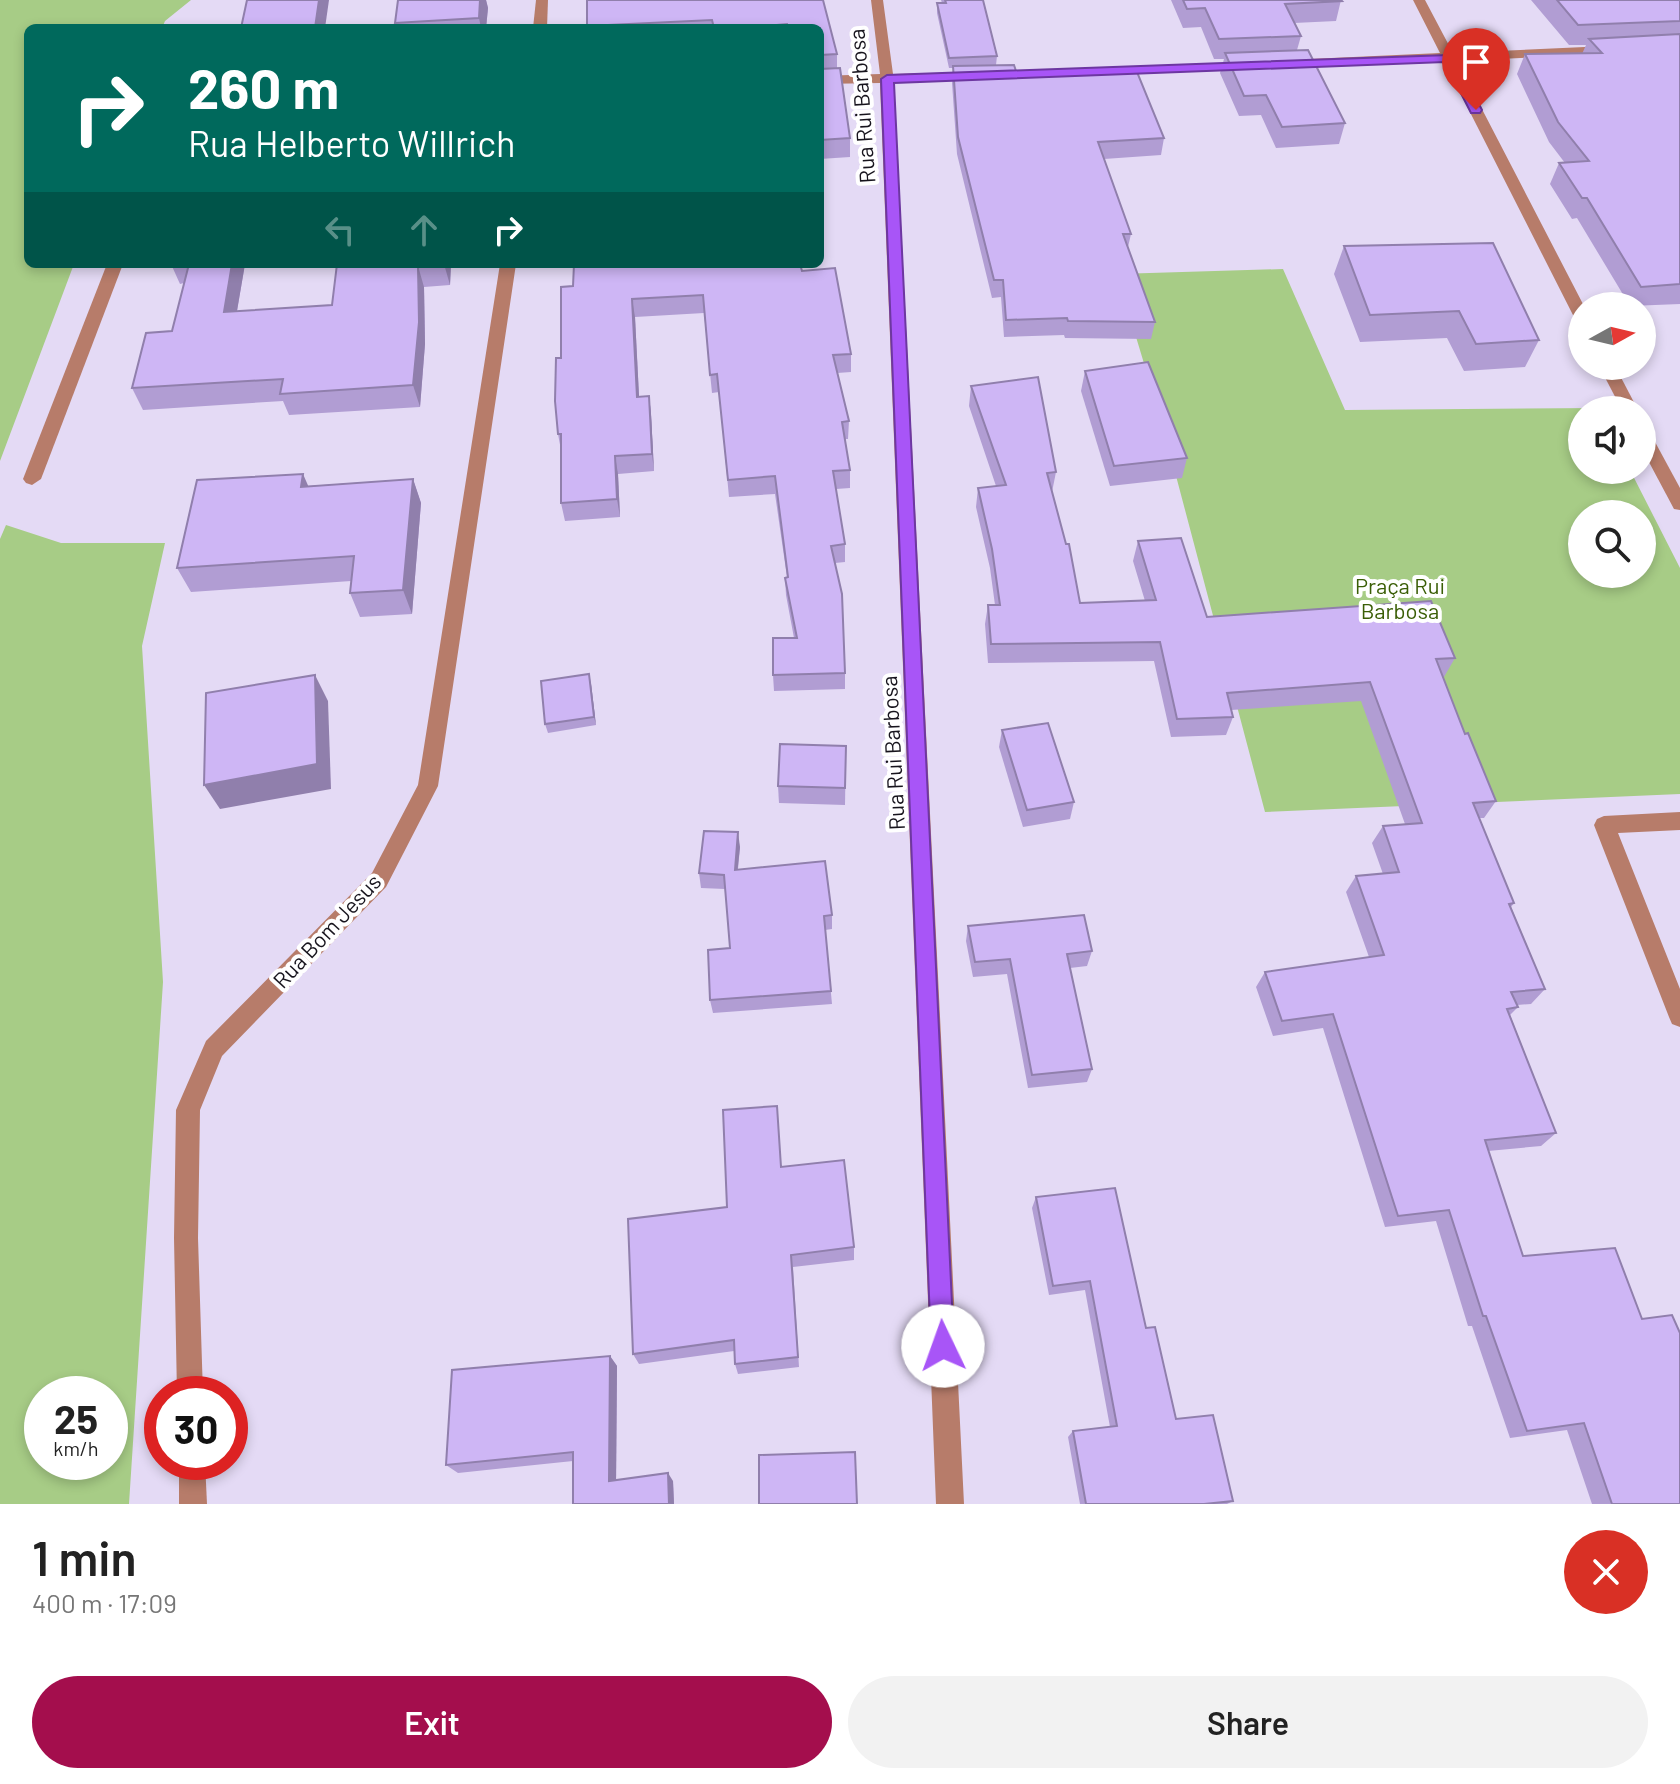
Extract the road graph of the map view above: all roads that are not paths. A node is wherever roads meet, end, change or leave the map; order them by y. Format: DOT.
graph roads {
  1 [pos="542,0"];
  2 [pos="877,0"];
  3 [pos="1419,0"];
  4 [pos="540,24"];
  5 [pos="1618,50"];
  6 [pos="1449,58"];
  7 [pos="1262,65"];
  8 [pos="1277,65"];
  9 [pos="1090,71"];
  10 [pos="996,75"];
  11 [pos="887,79"];
  12 [pos="824,80"];
  13 [pos="113,268"];
  14 [pos="507,268"];
  15 [pos="1569,292"];
  16 [pos="1656,459"];
  17 [pos="32,479"];
  18 [pos="1680,504"];
  19 [pos="1680,821"];
  20 [pos="1680,1017"];
  21 [pos="190,1376"];
  22 [pos="192,1480"];
  23 [pos="193,1504"];
  24 [pos="950,1504"];
  1 -- 4 [label="street"];
  2 -- 11 [label="street, Rua Rui Barbosa"];
  3 -- 6 [label="street"];
  5 -- 6 [label="street"];
  6 -- 8 [label="street"];
  6 -- 15 [label="street"];
  7 -- 9 [label="street"];
  10 -- 11 [label="street"];
  11 -- 12 [label="street"];
  11 -- 24 [label="street, Rua Rui Barbosa"];
  13 -- 17 [label="street"];
  14 -- 21 [label="street, Rua Bom Jesus"];
  16 -- 18 [label="street"];
  19 -- 20 [label="street"];
  22 -- 23 [label="street"];
}
